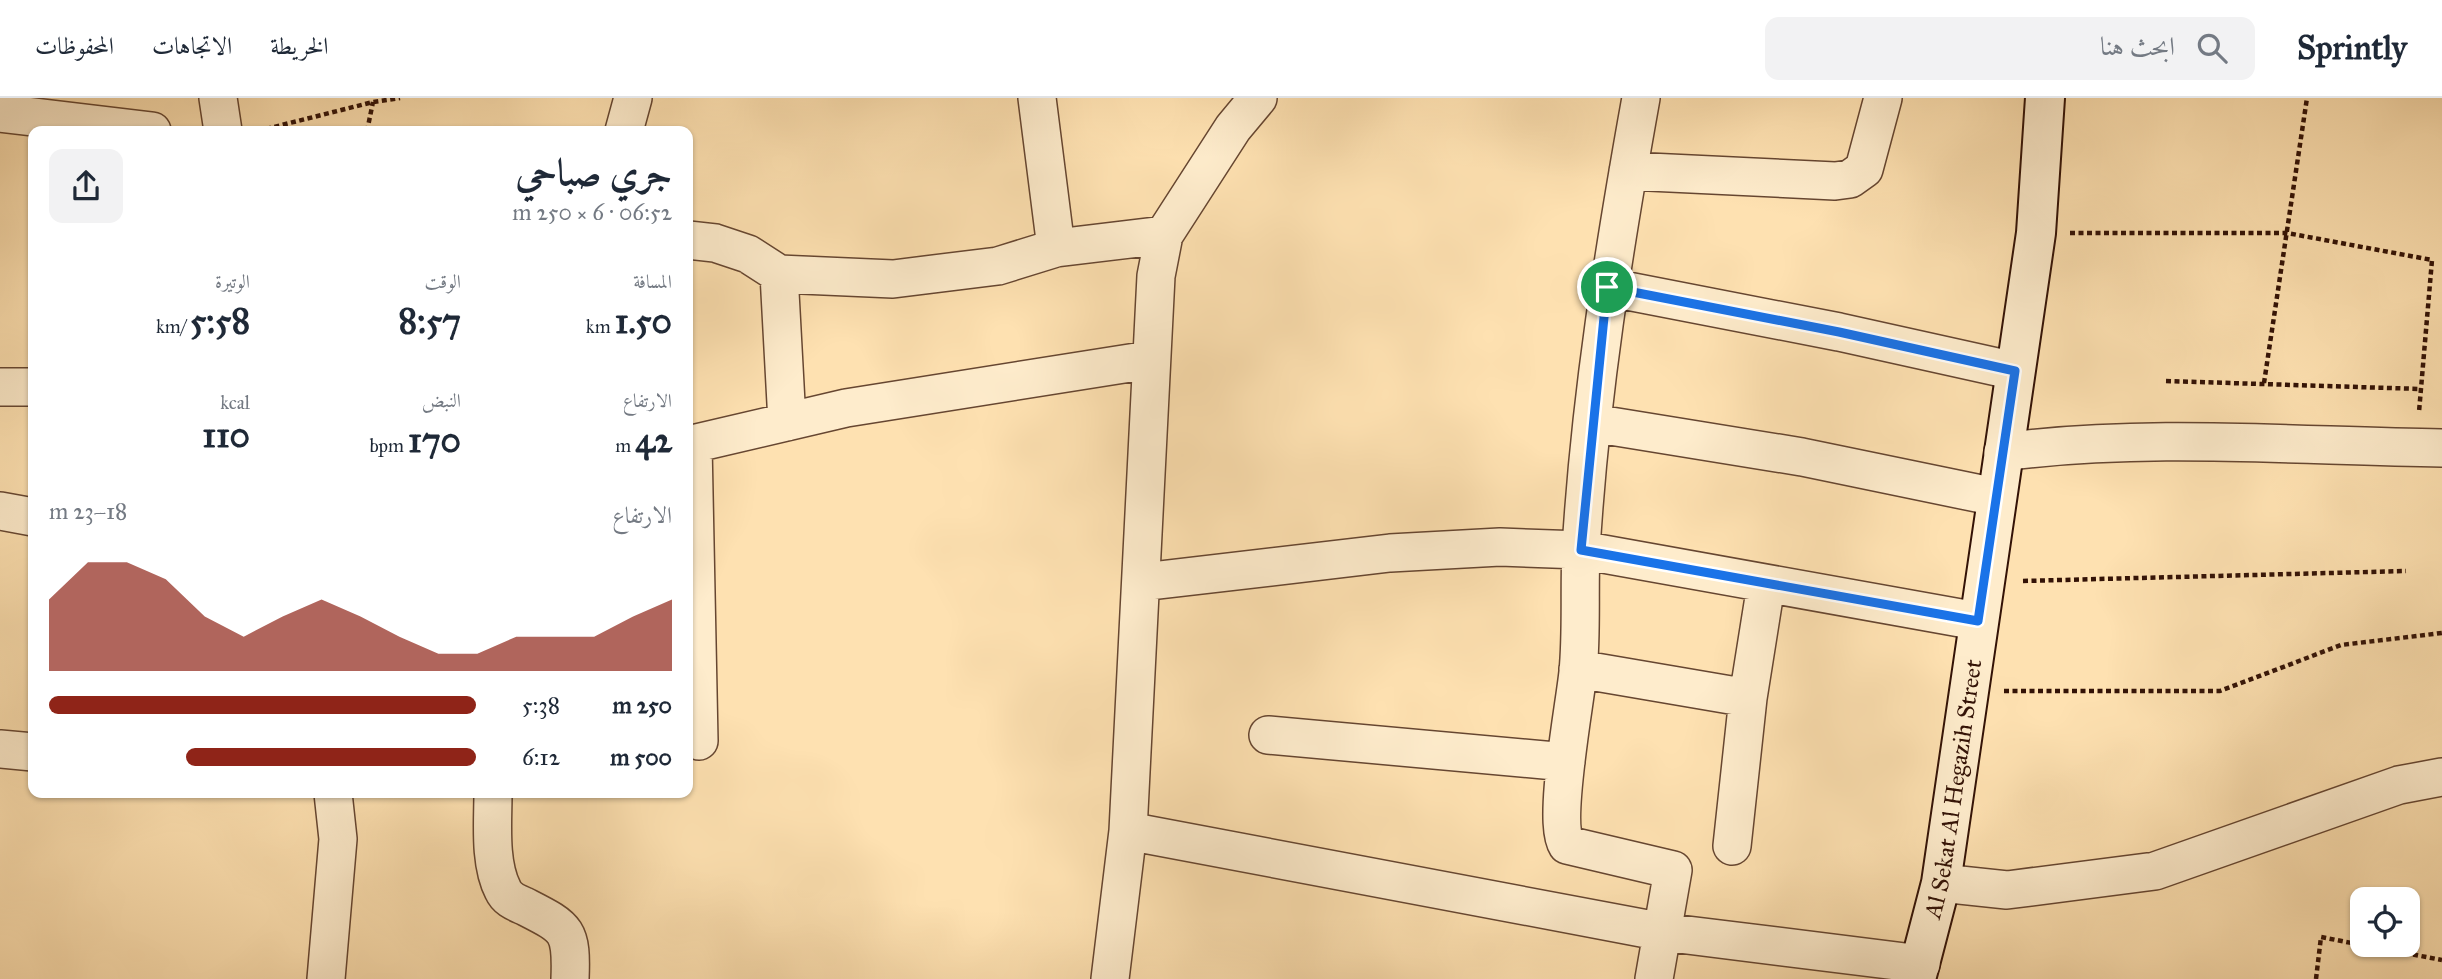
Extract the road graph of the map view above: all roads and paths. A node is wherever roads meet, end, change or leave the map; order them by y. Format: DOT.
graph roads {
  1 [pos="218,98"];
  2 [pos="400,98"];
  3 [pos="633,98"];
  4 [pos="1037,98"];
  5 [pos="1258,98"];
  6 [pos="1641,98"];
  7 [pos="1883,98"];
  8 [pos="2045,98"];
  9 [pos="2307,98"];
  10 [pos="373,102"];
  11 [pos="0,113"];
  12 [pos="110,126"];
  13 [pos="222,126"];
  14 [pos="277,126"];
  15 [pos="368,126"];
  16 [pos="625,126"];
  17 [pos="1628,171"];
  18 [pos="2036,233"];
  19 [pos="2287,233"];
  20 [pos="1164,234"];
  21 [pos="693,241"];
  22 [pos="1056,248"];
  23 [pos="779,274"];
  24 [pos="1607,287"];
  25 [pos="1149,360"];
  26 [pos="2015,371"];
  27 [pos="2166,381"];
  28 [pos="2264,383"];
  29 [pos="0,387"];
  30 [pos="28,387"];
  31 [pos="786,422"];
  32 [pos="1592,423"];
  33 [pos="693,445"];
  34 [pos="2442,448"];
  35 [pos="2003,452"];
  36 [pos="1996,497"];
  37 [pos="0,511"];
  38 [pos="28,516"];
  39 [pos="693,519"];
  40 [pos="1581,550"];
  41 [pos="2406,571"];
  42 [pos="1142,582"];
  43 [pos="1983,583"];
  44 [pos="1766,585"];
  45 [pos="1978,621"];
  46 [pos="2442,633"];
  47 [pos="1578,669"];
  48 [pos="1969,687"];
  49 [pos="1748,698"];
  50 [pos="1268,735"];
  51 [pos="699,741"];
  52 [pos="0,749"];
  53 [pos="28,751"];
  54 [pos="1566,762"];
  55 [pos="2442,777"];
  56 [pos="334,798"];
  57 [pos="493,798"];
  58 [pos="1128,831"];
  59 [pos="1732,846"];
  60 [pos="1941,883"];
  61 [pos="1663,932"];
  62 [pos="2350,943"];
  63 [pos="2420,956"];
  64 [pos="2442,960"];
  65 [pos="1919,972"];
  66 [pos="326,979"];
  67 [pos="570,979"];
  68 [pos="1109,979"];
  69 [pos="1654,979"];
  70 [pos="2316,979"];
  1 -- 13 [label="street"];
  2 -- 10 [label="path"];
  3 -- 16 [label="street"];
  4 -- 22 [label="street"];
  5 -- 20 [label="street"];
  6 -- 17 [label="street"];
  7 -- 17 [label="street"];
  8 -- 18 [label="street, Al Sekat Al Hegazih Street"];
  9 -- 19 [label="path"];
  10 -- 14 [label="path"];
  10 -- 15 [label="path"];
  11 -- 12 [label="street"];
  17 -- 24 [label="street"];
  18 -- 19 [label="path"];
  18 -- 26 [label="street, Al Sekat Al Hegazih Street"];
  19 -- 28 [label="path"];
  19 -- 28 [label="path"];
  20 -- 22 [label="street"];
  20 -- 25 [label="street"];
  21 -- 23 [label="street"];
  22 -- 23 [label="street"];
  23 -- 31 [label="street"];
  24 -- 26 [label="street"];
  24 -- 32 [label="street"];
  25 -- 31 [label="street"];
  25 -- 42 [label="street"];
  26 -- 35 [label="street, Al Sekat Al Hegazih Street"];
  27 -- 28 [label="path"];
  29 -- 30 [label="street"];
  31 -- 33 [label="street"];
  32 -- 36 [label="street"];
  32 -- 40 [label="street"];
  34 -- 35 [label="street"];
  35 -- 36 [label="street, Al Sekat Al Hegazih Street"];
  36 -- 43 [label="street, Al Sekat Al Hegazih Street"];
  37 -- 38 [label="street"];
  39 -- 51 [label="street"];
  40 -- 42 [label="street"];
  40 -- 44 [label="street"];
  40 -- 47 [label="street"];
  41 -- 43 [label="path"];
  42 -- 58 [label="street"];
  43 -- 45 [label="street, Al Sekat Al Hegazih Street"];
  44 -- 45 [label="street"];
  44 -- 49 [label="street"];
  45 -- 48 [label="street, Al Sekat Al Hegazih Street"];
  46 -- 48 [label="path"];
  47 -- 49 [label="street"];
  47 -- 54 [label="street"];
  48 -- 60 [label="street, Al Sekat Al Hegazih Street"];
  49 -- 59 [label="street"];
  50 -- 54 [label="street"];
  52 -- 53 [label="street"];
  54 -- 61 [label="street"];
  55 -- 60 [label="street"];
  56 -- 66 [label="street"];
  57 -- 67 [label="street"];
  58 -- 61 [label="street"];
  58 -- 68 [label="street"];
  60 -- 65 [label="street, Al Sekat Al Hegazih Street"];
  61 -- 65 [label="street"];
  61 -- 69 [label="street"];
  62 -- 70 [label="path"];
  63 -- 64 [label="path"];
}
